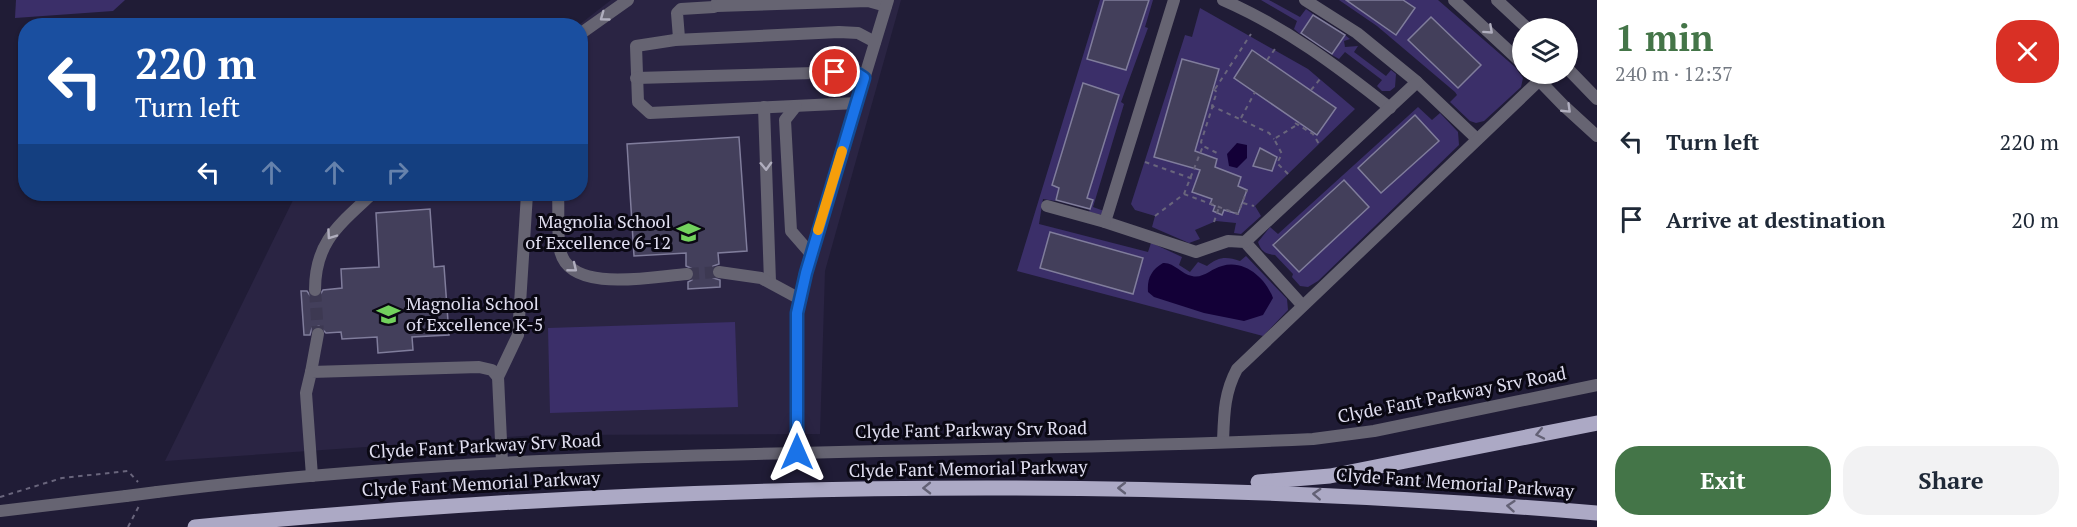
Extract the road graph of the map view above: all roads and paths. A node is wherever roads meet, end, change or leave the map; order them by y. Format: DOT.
graph roads {
  1 [pos="628,0"];
  2 [pos="1174,0"];
  3 [pos="1222,0"];
  4 [pos="1305,0"];
  5 [pos="1454,0"];
  6 [pos="1497,0"];
  7 [pos="718,3"];
  8 [pos="887,3"];
  9 [pos="1516,18"];
  10 [pos="588,28"];
  11 [pos="1251,34"];
  12 [pos="675,40"];
  13 [pos="875,42"];
  14 [pos="1275,49"];
  15 [pos="1512,54"];
  16 [pos="1267,60"];
  17 [pos="636,78"];
  18 [pos="864,78"];
  19 [pos="1320,79"];
  20 [pos="1578,79"];
  21 [pos="1417,82"];
  22 [pos="1531,84"];
  23 [pos="1547,84"];
  24 [pos="1311,90"];
  25 [pos="1255,92"];
  26 [pos="1597,99"];
  27 [pos="857,103"];
  28 [pos="1213,105"];
  29 [pos="796,106"];
  30 [pos="764,107"];
  31 [pos="1390,108"];
  32 [pos="1240,118"];
  33 [pos="1295,123"];
  34 [pos="1300,123"];
  35 [pos="1597,136"];
  36 [pos="1274,139"];
  37 [pos="1477,139"];
  38 [pos="1319,144"];
  39 [pos="1203,146"];
  40 [pos="1217,153"];
  41 [pos="1145,162"];
  42 [pos="1288,174"];
  43 [pos="1190,177"];
  44 [pos="1196,180"];
  45 [pos="1247,190"];
  46 [pos="1184,194"];
  47 [pos="365,201"];
  48 [pos="526,201"];
  49 [pos="558,201"];
  50 [pos="1242,203"];
  51 [pos="1047,206"];
  52 [pos="1254,206"];
  53 [pos="1219,207"];
  54 [pos="1155,216"];
  55 [pos="1105,222"];
  56 [pos="1214,222"];
  57 [pos="1245,242"];
  58 [pos="811,254"];
  59 [pos="719,272"];
  60 [pos="687,274"];
  61 [pos="770,282"];
  62 [pos="315,290"];
  63 [pos="800,299"];
  64 [pos="1302,304"];
  65 [pos="318,334"];
  66 [pos="311,372"];
  67 [pos="498,377"];
  68 [pos="1597,385"];
  69 [pos="1597,423"];
  70 [pos="1223,442"];
  71 [pos="797,452"];
  72 [pos="502,462"];
  73 [pos="312,476"];
  74 [pos="139,489"];
  75 [pos="1185,489"];
  76 [pos="0,497"];
  77 [pos="133,497"];
  78 [pos="0,511"];
  79 [pos="1597,513"];
  80 [pos="128,527"];
  81 [pos="195,527"];
  1 -- 10 [label="street, one-way"];
  2 -- 55 [label="street"];
  3 -- 31 [label="street"];
  4 -- 21 [label="street"];
  5 -- 15 [label="street, one-way"];
  6 -- 9 [label="street"];
  7 -- 8 [label="street"];
  7 -- 12 [label="street"];
  8 -- 13 [label="street"];
  11 -- 28 [label="path"];
  12 -- 13 [label="street"];
  12 -- 17 [label="street"];
  13 -- 18 [label="street"];
  14 -- 16 [label="path"];
  17 -- 18 [label="street"];
  17 -- 30 [label="street"];
  18 -- 27 [label="street"];
  19 -- 24 [label="path"];
  20 -- 26 [label="street"];
  21 -- 31 [label="street"];
  21 -- 37 [label="street"];
  22 -- 37 [label="street"];
  23 -- 35 [label="street, one-way"];
  25 -- 32 [label="path"];
  27 -- 29 [label="street"];
  27 -- 58 [label="street"];
  28 -- 32 [label="path"];
  28 -- 39 [label="path"];
  29 -- 30 [label="street"];
  29 -- 58 [label="street"];
  30 -- 61 [label="street, one-way"];
  31 -- 57 [label="street"];
  32 -- 36 [label="path"];
  33 -- 34 [label="path"];
  33 -- 36 [label="path"];
  33 -- 38 [label="path"];
  36 -- 42 [label="path"];
  37 -- 64 [label="street"];
  39 -- 40 [label="path"];
  39 -- 43 [label="path"];
  41 -- 43 [label="path"];
  43 -- 44 [label="path"];
  43 -- 46 [label="path"];
  45 -- 50 [label="path"];
  46 -- 53 [label="path"];
  46 -- 54 [label="path"];
  47 -- 62 [label="street, one-way"];
  48 -- 67 [label="street"];
  49 -- 60 [label="street, one-way"];
  50 -- 52 [label="path"];
  50 -- 53 [label="path"];
  51 -- 55 [label="street"];
  53 -- 56 [label="path"];
  55 -- 57 [label="street"];
  57 -- 64 [label="street"];
  58 -- 63 [label="street"];
  59 -- 61 [label="street"];
  61 -- 63 [label="street"];
  63 -- 71 [label="street"];
  64 -- 70 [label="street"];
  65 -- 66 [label="street"];
  66 -- 67 [label="street"];
  66 -- 73 [label="street"];
  67 -- 72 [label="street"];
  68 -- 70 [label="street, Clyde Fant Parkway Srv Road"];
  69 -- 75 [label="main road, one-way"];
  70 -- 71 [label="street, Clyde Fant Parkway Srv Road"];
  71 -- 72 [label="street, Clyde Fant Parkway Srv Road"];
  72 -- 73 [label="street, Clyde Fant Parkway Srv Road"];
  73 -- 77 [label="street, Clyde Fant Parkway Srv Road, bridge"];
  74 -- 76 [label="path"];
  79 -- 75 [label="main road, Clyde Fant Memorial Parkway, one-way"];
  75 -- 81 [label="main road, Clyde Fant Memorial Parkway, one-way"];
  77 -- 78 [label="street, Clyde Fant Parkway Srv Road"];
  77 -- 80 [label="path"];
}
